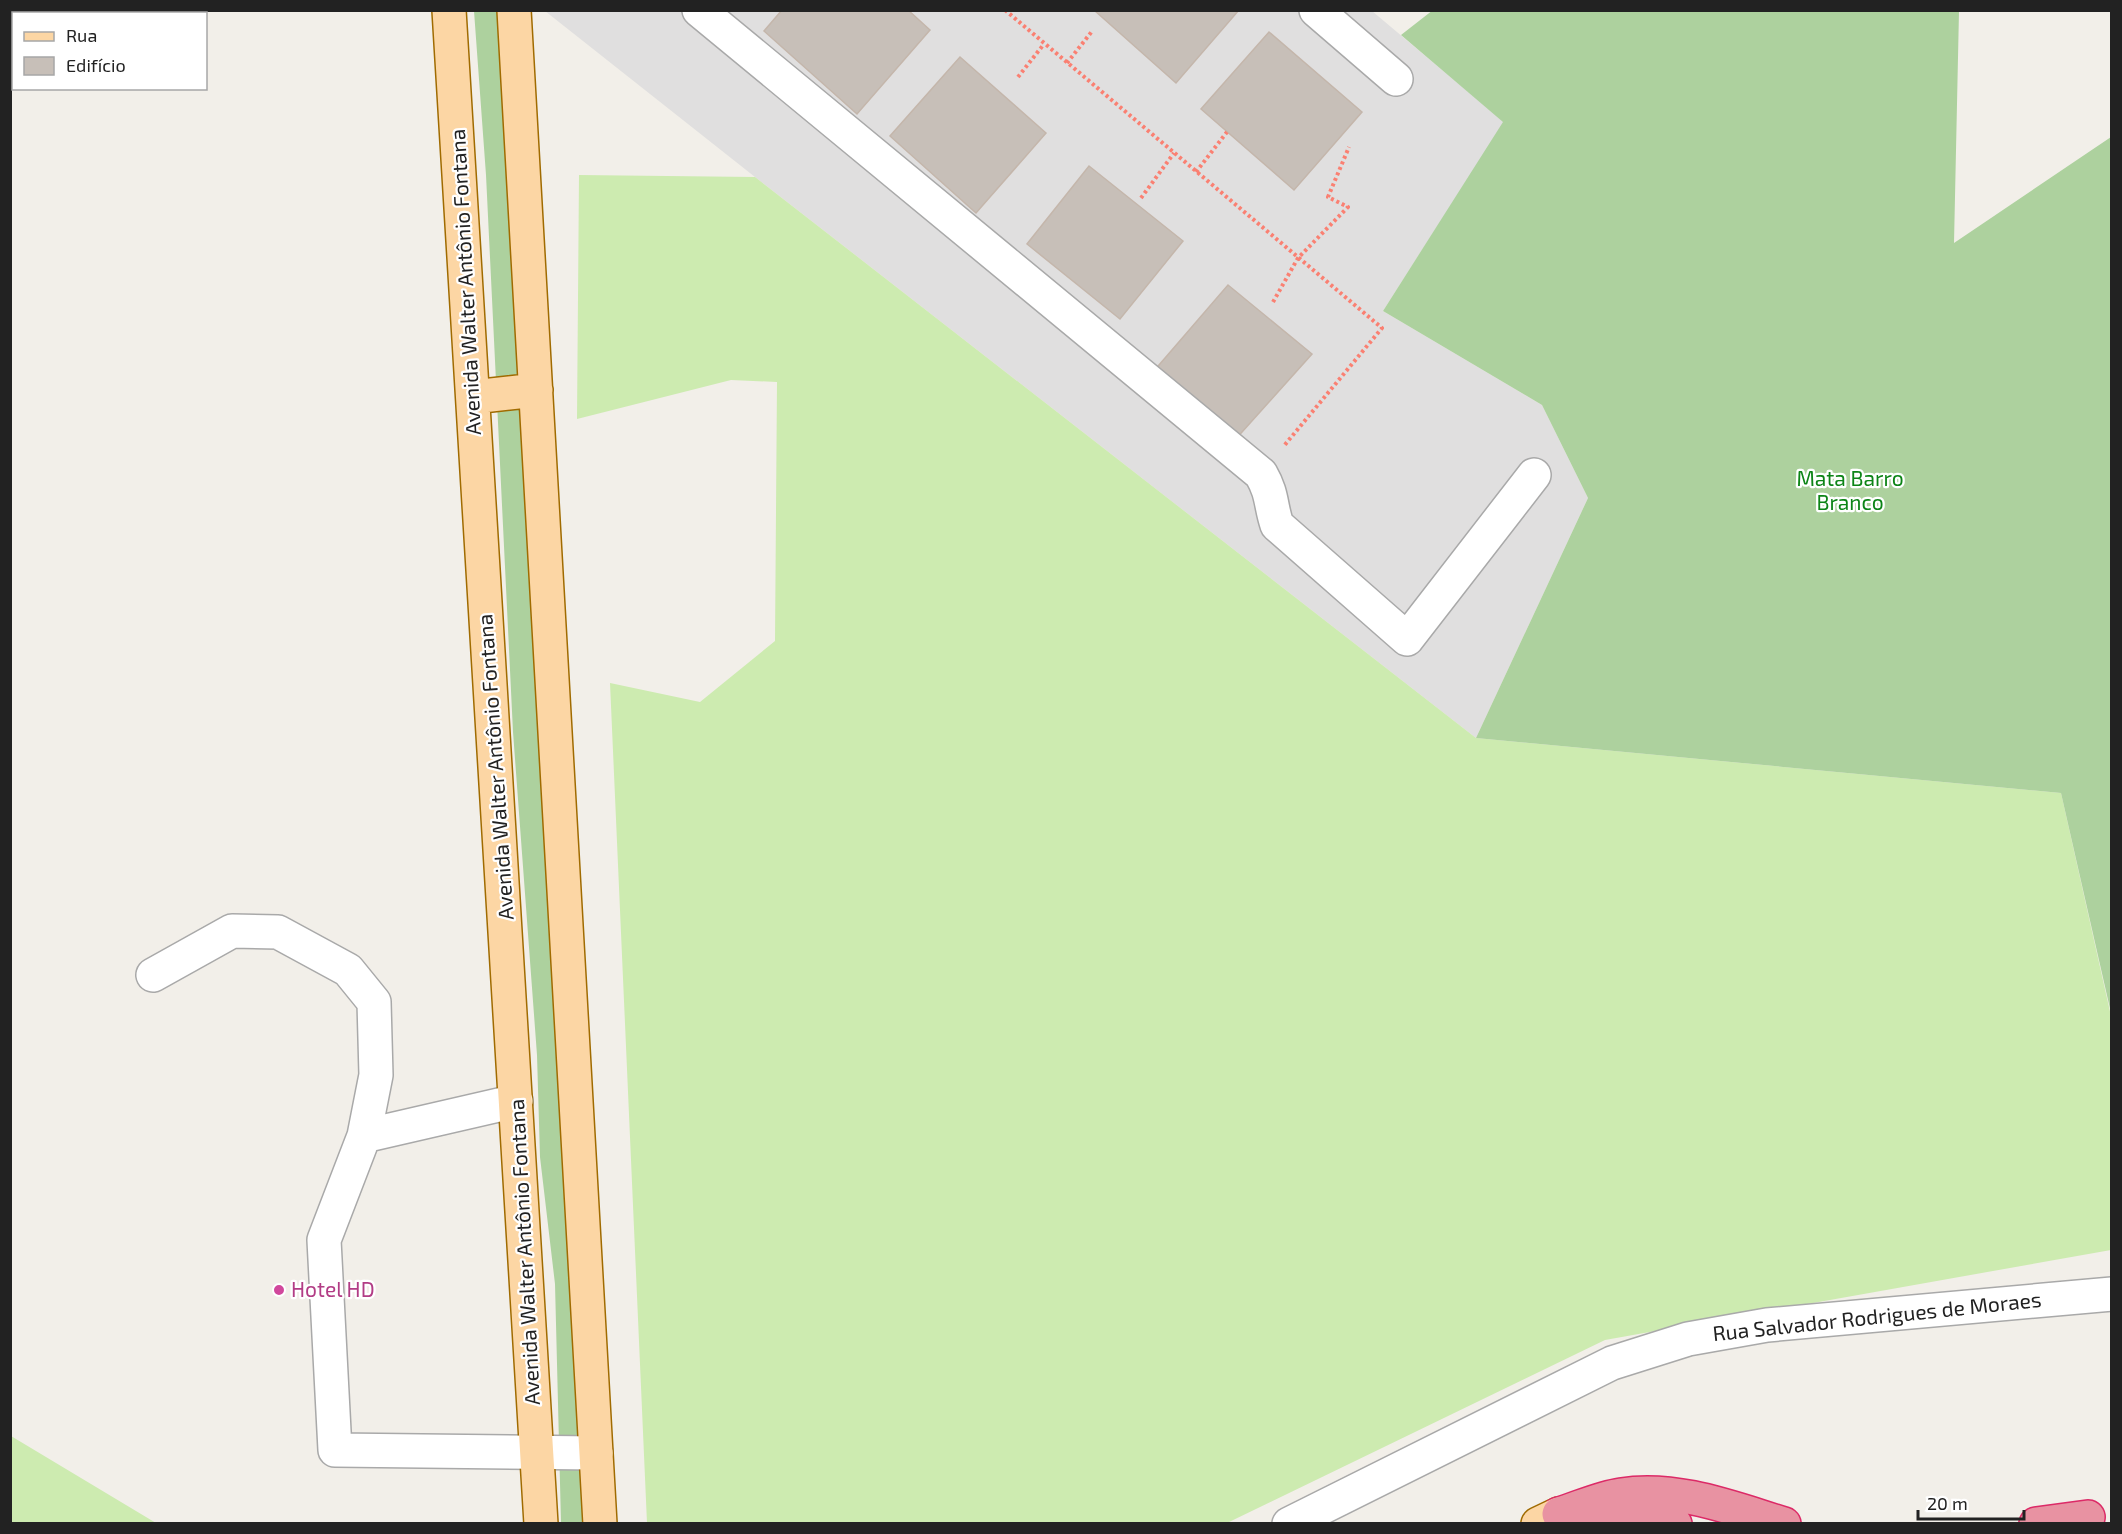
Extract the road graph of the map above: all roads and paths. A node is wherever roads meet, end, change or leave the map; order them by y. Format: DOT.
graph roads {
  1 [pos="449,10"];
  2 [pos="514,10"];
  3 [pos="699,10"];
  4 [pos="1005,10"];
  5 [pos="1316,10"];
  6 [pos="1093,30"];
  7 [pos="1044,44"];
  8 [pos="1067,63"];
  9 [pos="1018,77"];
  10 [pos="1396,79"];
  11 [pos="1227,132"];
  12 [pos="1349,147"];
  13 [pos="1174,153"];
  14 [pos="1196,172"];
  15 [pos="1141,198"];
  16 [pos="1298,258"];
  17 [pos="1273,302"];
  18 [pos="536,390"];
  19 [pos="473,397"];
  20 [pos="1261,474"];
  21 [pos="1534,475"];
  22 [pos="153,975"];
  23 [pos="516,1101"];
  24 [pos="364,1136"];
  25 [pos="2112,1294"];
  26 [pos="596,1453"];
  27 [pos="537,1455"];
  28 [pos="2091,1515"];
  29 [pos="1549,1519"];
  30 [pos="541,1524"];
  31 [pos="600,1524"];
  32 [pos="1289,1524"];
  33 [pos="1675,1524"];
  34 [pos="1784,1524"];
  35 [pos="2036,1524"];
  1 -- 19 [label="main road, Avenida Walter Antônio Fontana"];
  2 -- 18 [label="main road"];
  3 -- 20 [label="street"];
  4 -- 7 [label="path"];
  5 -- 10 [label="street"];
  6 -- 8 [label="path"];
  7 -- 8 [label="path"];
  7 -- 9 [label="path"];
  8 -- 13 [label="path"];
  11 -- 14 [label="path"];
  12 -- 16 [label="path"];
  13 -- 14 [label="path"];
  13 -- 15 [label="path"];
  14 -- 16 [label="path"];
  16 -- 17 [label="path"];
  16 -- 20 [label="path"];
  18 -- 19 [label="main road"];
  18 -- 26 [label="main road"];
  19 -- 23 [label="main road, Avenida Walter Antônio Fontana"];
  20 -- 21 [label="street"];
  22 -- 24 [label="street"];
  23 -- 24 [label="street"];
  23 -- 27 [label="main road, Avenida Walter Antônio Fontana"];
  24 -- 27 [label="street"];
  25 -- 32 [label="street, Rua Salvador Rodrigues de Moraes"];
  26 -- 27 [label="street"];
  26 -- 31 [label="main road"];
  27 -- 30 [label="main road, Avenida Walter Antônio Fontana"];
  28 -- 35 [label="highway"];
  29 -- 33 [label="highway"];
  29 -- 34 [label="highway"];
}
